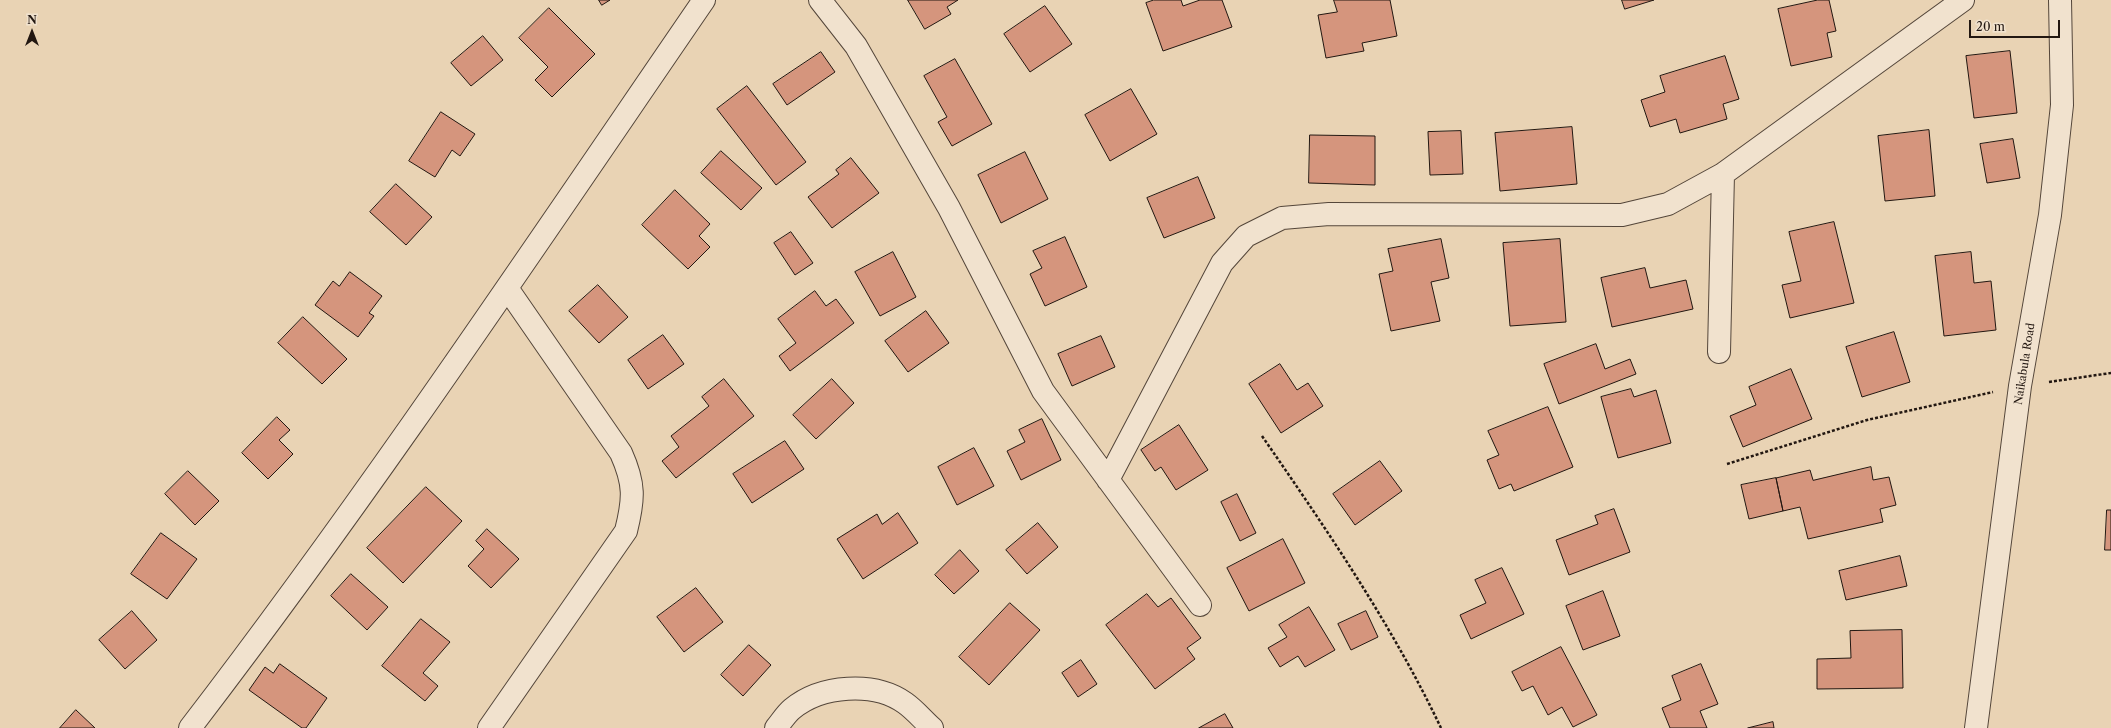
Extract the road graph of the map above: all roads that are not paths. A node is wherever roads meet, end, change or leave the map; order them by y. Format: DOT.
graph roads {
  1 [pos="704,0"];
  2 [pos="820,0"];
  3 [pos="1962,0"];
  4 [pos="2060,0"];
  5 [pos="1722,174"];
  6 [pos="507,288"];
  7 [pos="1719,352"];
  8 [pos="1108,480"];
  9 [pos="1200,605"];
  10 [pos="190,728"];
  11 [pos="489,728"];
  12 [pos="776,728"];
  13 [pos="932,728"];
  14 [pos="1976,728"];
  1 -- 6 [label="street"];
  2 -- 8 [label="street"];
  3 -- 5 [label="street"];
  4 -- 14 [label="street, Naikabula Road"];
  5 -- 7 [label="street"];
  5 -- 8 [label="street"];
  6 -- 10 [label="street"];
  6 -- 11 [label="street"];
  8 -- 9 [label="street"];
  12 -- 13 [label="street"];
}
